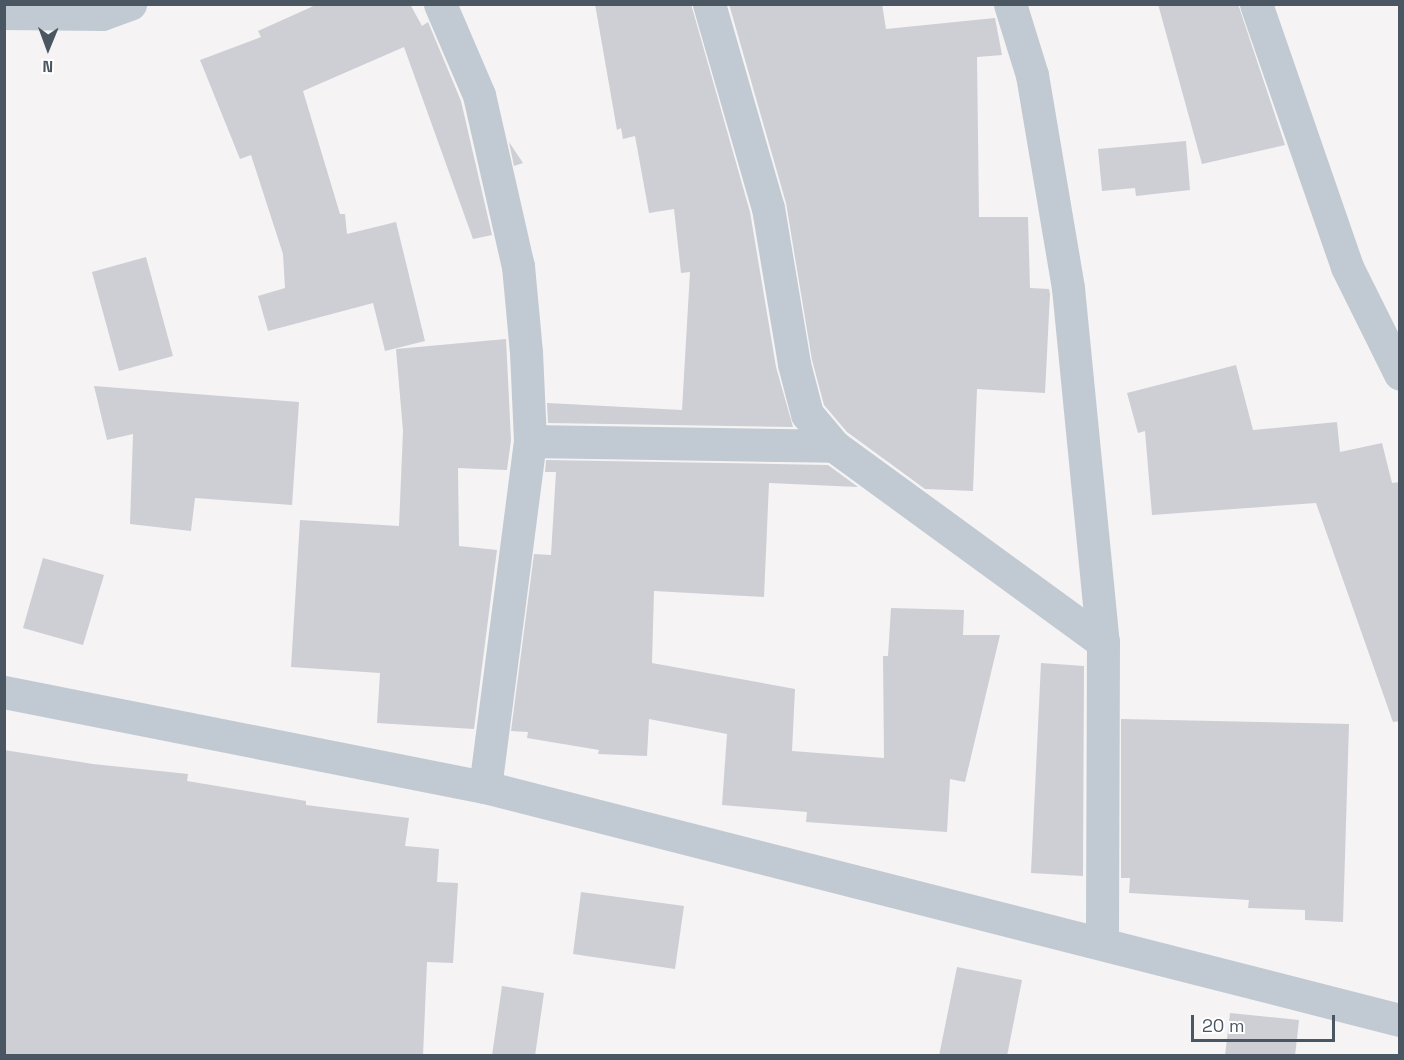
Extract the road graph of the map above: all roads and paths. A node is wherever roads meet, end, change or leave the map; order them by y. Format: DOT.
graph roads {
  1 [pos="130,4"];
  2 [pos="440,4"];
  3 [pos="709,4"];
  4 [pos="1010,4"];
  5 [pos="1256,4"];
  6 [pos="4,13"];
  7 [pos="1400,374"];
  8 [pos="530,441"];
  9 [pos="834,447"];
  10 [pos="1103,642"];
  11 [pos="4,692"];
  12 [pos="485,787"];
  13 [pos="1102,943"];
  14 [pos="1400,1020"];
  1 -- 6 [label="street"];
  2 -- 8 [label="street"];
  3 -- 9 [label="street"];
  4 -- 10 [label="street"];
  5 -- 7 [label="street"];
  8 -- 9 [label="street"];
  8 -- 12 [label="street"];
  9 -- 10 [label="street"];
  10 -- 13 [label="street"];
  11 -- 12 [label="street"];
  12 -- 13 [label="street"];
  13 -- 14 [label="street"];
}
